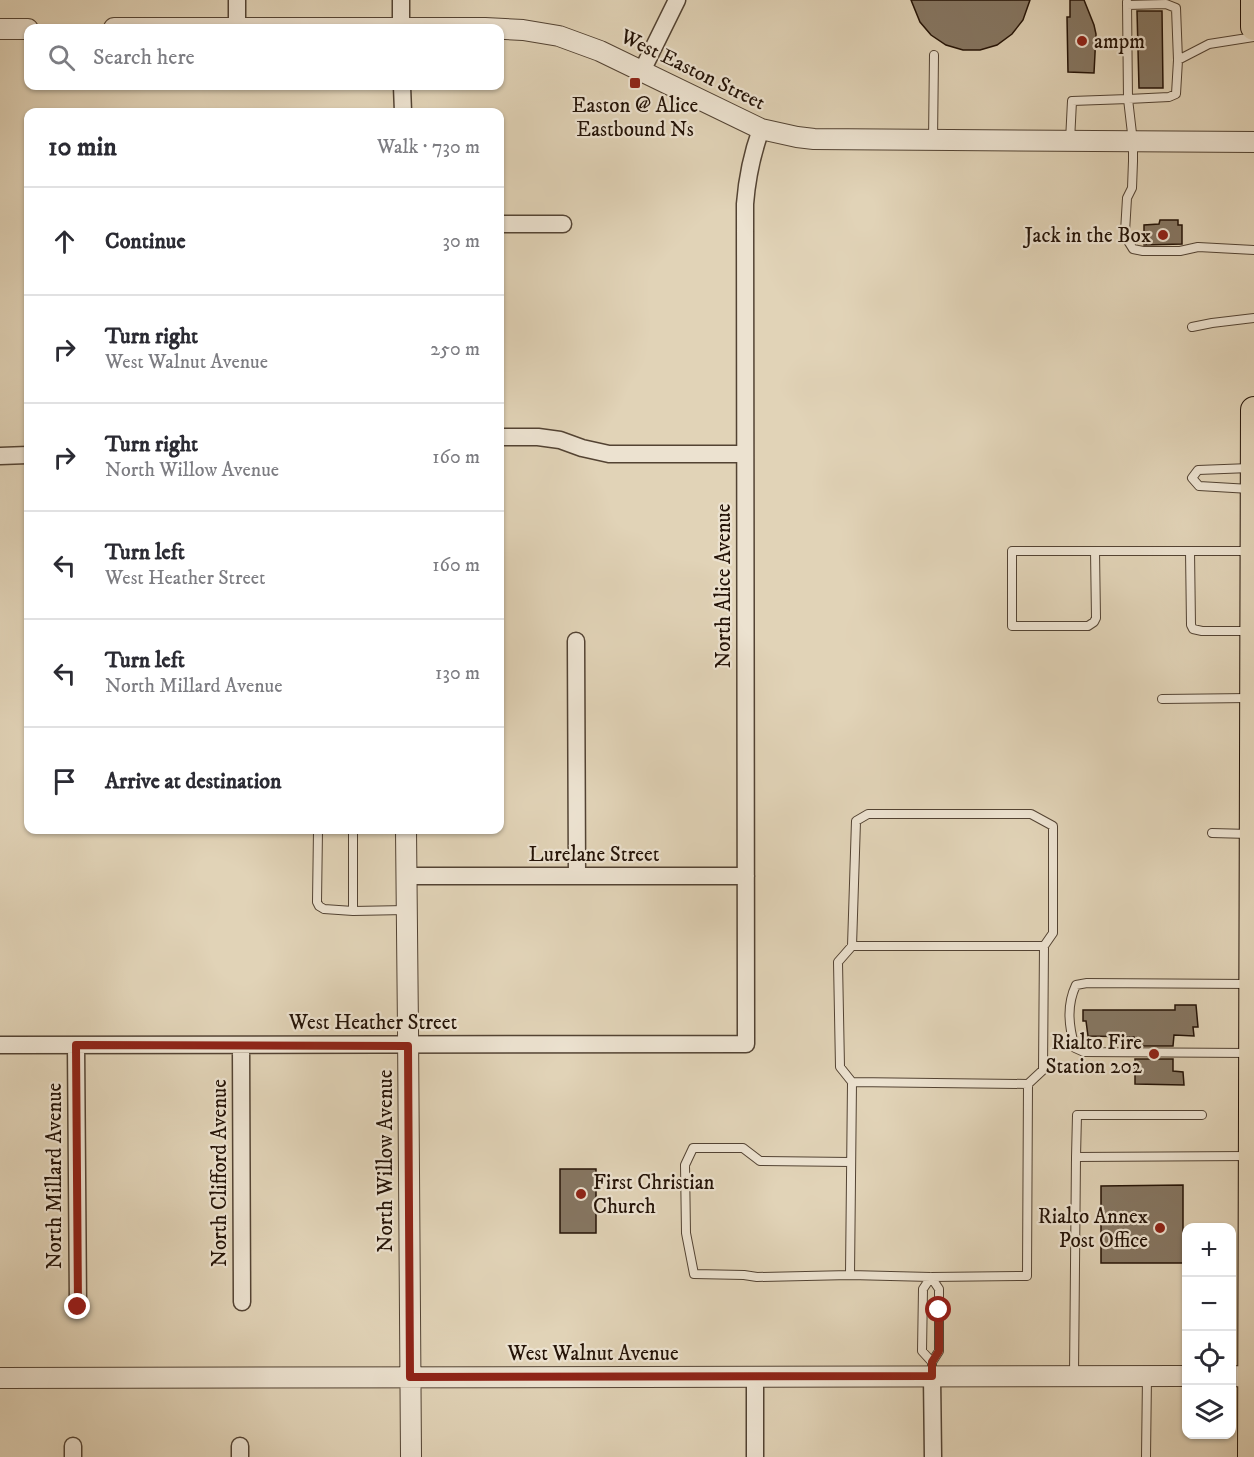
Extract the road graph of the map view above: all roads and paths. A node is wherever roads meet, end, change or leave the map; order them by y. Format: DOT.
graph roads {
  1 [pos="237,0"];
  2 [pos="401,0"];
  3 [pos="677,0"];
  4 [pos="1254,0"];
  5 [pos="1127,2"];
  6 [pos="237,24"];
  7 [pos="401,24"];
  8 [pos="1254,27"];
  9 [pos="0,29"];
  10 [pos="24,29"];
  11 [pos="504,29"];
  12 [pos="1254,37"];
  13 [pos="934,55"];
  14 [pos="1178,60"];
  15 [pos="642,71"];
  16 [pos="402,90"];
  17 [pos="1128,99"];
  18 [pos="403,108"];
  19 [pos="761,129"];
  20 [pos="933,141"];
  21 [pos="1070,142"];
  22 [pos="1133,142"];
  23 [pos="1254,142"];
  24 [pos="504,224"];
  25 [pos="563,224"];
  26 [pos="1254,250"];
  27 [pos="1254,318"];
  28 [pos="1192,327"];
  29 [pos="1254,410"];
  30 [pos="504,437"];
  31 [pos="1254,438"];
  32 [pos="746,454"];
  33 [pos="24,455"];
  34 [pos="0,456"];
  35 [pos="1254,468"];
  36 [pos="1254,489"];
  37 [pos="1254,517"];
  38 [pos="1095,551"];
  39 [pos="1190,551"];
  40 [pos="1254,551"];
  41 [pos="1253,631"];
  42 [pos="576,641"];
  43 [pos="1253,694"];
  44 [pos="1162,699"];
  45 [pos="1253,732"];
  46 [pos="1253,771"];
  47 [pos="1212,833"];
  48 [pos="318,834"];
  49 [pos="353,834"];
  50 [pos="405,834"];
  51 [pos="1252,834"];
  52 [pos="406,876"];
  53 [pos="577,876"];
  54 [pos="746,876"];
  55 [pos="1253,906"];
  56 [pos="406,910"];
  57 [pos="353,911"];
  58 [pos="852,946"];
  59 [pos="1044,946"];
  60 [pos="1253,995"];
  61 [pos="746,1044"];
  62 [pos="0,1045"];
  63 [pos="76,1045"];
  64 [pos="241,1045"];
  65 [pos="408,1046"];
  66 [pos="1252,1053"];
  67 [pos="852,1082"];
  68 [pos="1028,1084"];
  69 [pos="1202,1115"];
  70 [pos="1076,1156"];
  71 [pos="1251,1156"];
  72 [pos="851,1162"];
  73 [pos="850,1275"];
  74 [pos="931,1277"];
  75 [pos="242,1302"];
  76 [pos="78,1307"];
  77 [pos="932,1369"];
  78 [pos="1074,1376"];
  79 [pos="1147,1376"];
  80 [pos="1182,1376"];
  81 [pos="410,1377"];
  82 [pos="755,1377"];
  83 [pos="1245,1377"];
  84 [pos="0,1378"];
  85 [pos="411,1457"];
  86 [pos="755,1457"];
  87 [pos="933,1457"];
  88 [pos="1146,1457"];
  89 [pos="1251,1457"];
  1 -- 6 [label="street"];
  2 -- 7 [label="street"];
  3 -- 15 [label="street"];
  4 -- 8 [label="main road"];
  5 -- 14 [label="lane"];
  5 -- 17 [label="lane"];
  9 -- 10 [label="street"];
  11 -- 15 [label="street, West Easton Street"];
  12 -- 14 [label="lane"];
  13 -- 20 [label="lane"];
  14 -- 17 [label="lane"];
  15 -- 19 [label="street, West Easton Street"];
  16 -- 18 [label="street"];
  17 -- 21 [label="lane"];
  17 -- 22 [label="lane"];
  19 -- 20 [label="street, West Easton Street"];
  19 -- 32 [label="street, North Alice Avenue"];
  20 -- 21 [label="street, West Easton Street"];
  21 -- 22 [label="street, West Easton Street"];
  22 -- 23 [label="street, West Easton Street"];
  22 -- 26 [label="lane"];
  24 -- 25 [label="street"];
  27 -- 28 [label="lane"];
  29 -- 31 [label="main road"];
  30 -- 32 [label="street"];
  31 -- 35 [label="main road"];
  32 -- 54 [label="street, North Alice Avenue"];
  33 -- 34 [label="street"];
  35 -- 36 [label="main road"];
  35 -- 36 [label="lane"];
  36 -- 37 [label="main road"];
  37 -- 40 [label="main road"];
  38 -- 38 [label="lane"];
  38 -- 39 [label="lane"];
  39 -- 40 [label="lane"];
  39 -- 41 [label="lane"];
  40 -- 41 [label="main road"];
  41 -- 43 [label="main road"];
  42 -- 53 [label="street"];
  43 -- 44 [label="lane"];
  43 -- 45 [label="main road"];
  45 -- 46 [label="main road"];
  46 -- 51 [label="main road"];
  47 -- 51 [label="lane"];
  48 -- 57 [label="lane"];
  49 -- 57 [label="lane"];
  50 -- 52 [label="street, North Willow Avenue"];
  51 -- 55 [label="main road"];
  52 -- 53 [label="street, Lurelane Street"];
  52 -- 56 [label="street, North Willow Avenue"];
  53 -- 54 [label="street, Lurelane Street"];
  54 -- 61 [label="street, North Alice Avenue"];
  55 -- 60 [label="main road"];
  56 -- 57 [label="lane"];
  56 -- 65 [label="street, North Willow Avenue"];
  58 -- 59 [label="lane"];
  58 -- 59 [label="lane"];
  58 -- 67 [label="lane"];
  59 -- 68 [label="lane"];
  60 -- 66 [label="main road"];
  60 -- 66 [label="lane"];
  61 -- 65 [label="street, West Heather Street"];
  62 -- 63 [label="street, West Heather Street"];
  63 -- 64 [label="street, West Heather Street"];
  63 -- 76 [label="street, North Millard Avenue"];
  64 -- 65 [label="street, West Heather Street"];
  64 -- 75 [label="street, North Clifford Avenue"];
  65 -- 81 [label="street, North Willow Avenue"];
  66 -- 71 [label="main road"];
  67 -- 68 [label="lane"];
  67 -- 72 [label="lane"];
  68 -- 74 [label="lane"];
  69 -- 70 [label="lane"];
  70 -- 71 [label="lane"];
  70 -- 78 [label="lane"];
  71 -- 83 [label="main road"];
  72 -- 73 [label="lane"];
  72 -- 73 [label="lane"];
  73 -- 74 [label="lane"];
  74 -- 77 [label="lane"];
  74 -- 77 [label="lane"];
  77 -- 78 [label="street, West Walnut Avenue"];
  77 -- 82 [label="street, West Walnut Avenue"];
  77 -- 87 [label="street"];
  78 -- 79 [label="street, West Walnut Avenue"];
  79 -- 80 [label="street, West Walnut Avenue"];
  79 -- 88 [label="lane"];
  81 -- 82 [label="street, West Walnut Avenue"];
  81 -- 84 [label="street, West Walnut Avenue"];
  81 -- 85 [label="street, North Willow Avenue"];
  82 -- 86 [label="street"];
  83 -- 89 [label="main road"];
}
